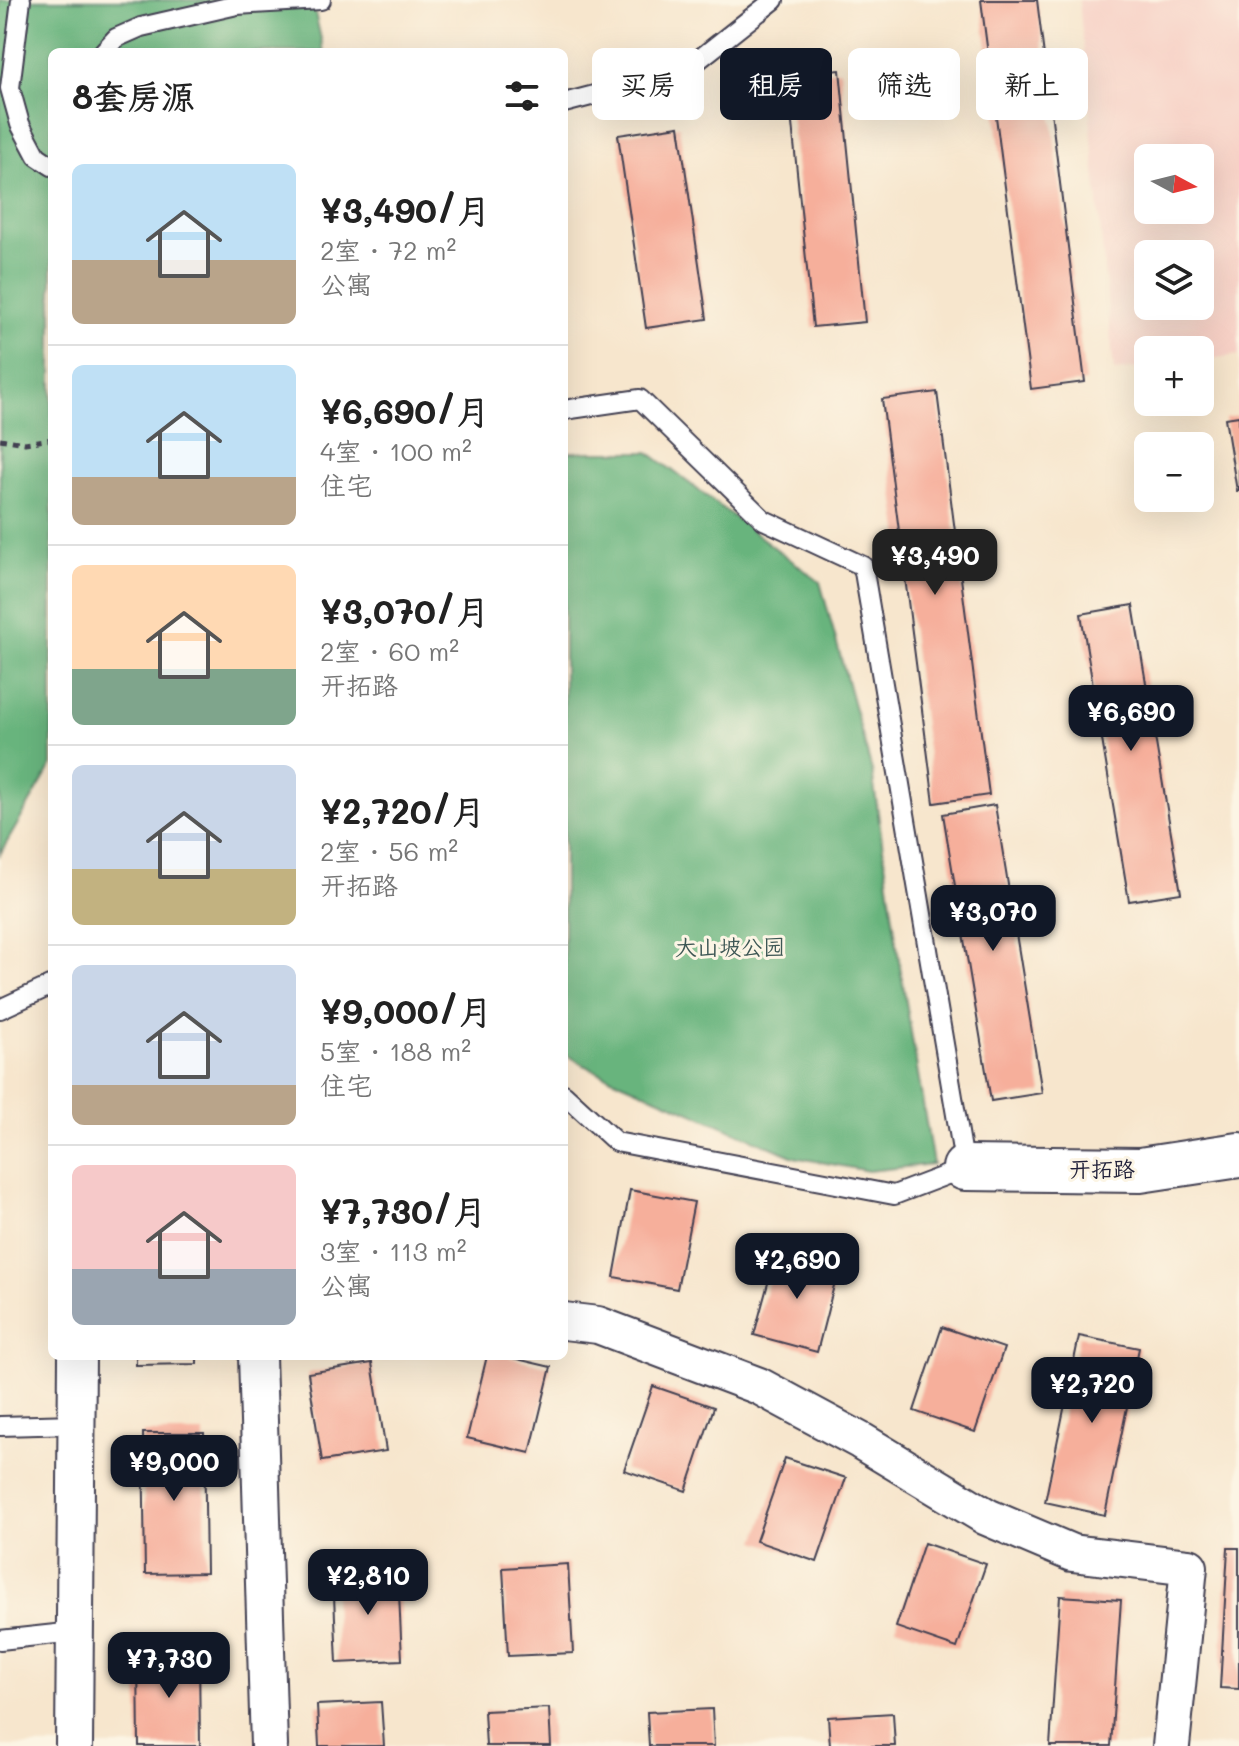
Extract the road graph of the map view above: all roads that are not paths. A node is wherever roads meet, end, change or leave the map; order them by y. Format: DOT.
graph roads {
  1 [pos="21,0"];
  2 [pos="321,0"];
  3 [pos="774,0"];
  4 [pos="107,48"];
  5 [pos="568,102"];
  6 [pos="48,163"];
  7 [pos="568,409"];
  8 [pos="48,987"];
  9 [pos="0,1009"];
  10 [pos="568,1098"];
  11 [pos="1239,1155"];
  12 [pos="965,1168"];
  13 [pos="568,1321"];
  14 [pos="77,1360"];
  15 [pos="257,1360"];
  16 [pos="76,1424"];
  17 [pos="0,1426"];
  18 [pos="74,1632"];
  19 [pos="0,1640"];
  20 [pos="74,1746"];
  21 [pos="269,1746"];
  22 [pos="1171,1746"];
  1 -- 6 [label="lane"];
  2 -- 4 [label="lane"];
  3 -- 5 [label="lane"];
  7 -- 12 [label="lane"];
  8 -- 9 [label="lane"];
  10 -- 12 [label="lane"];
  11 -- 12 [label="street, 开拓路"];
  13 -- 22 [label="street"];
  14 -- 16 [label="street"];
  15 -- 21 [label="street"];
  16 -- 17 [label="lane"];
  16 -- 18 [label="street"];
  18 -- 19 [label="lane"];
  18 -- 20 [label="street"];
}
